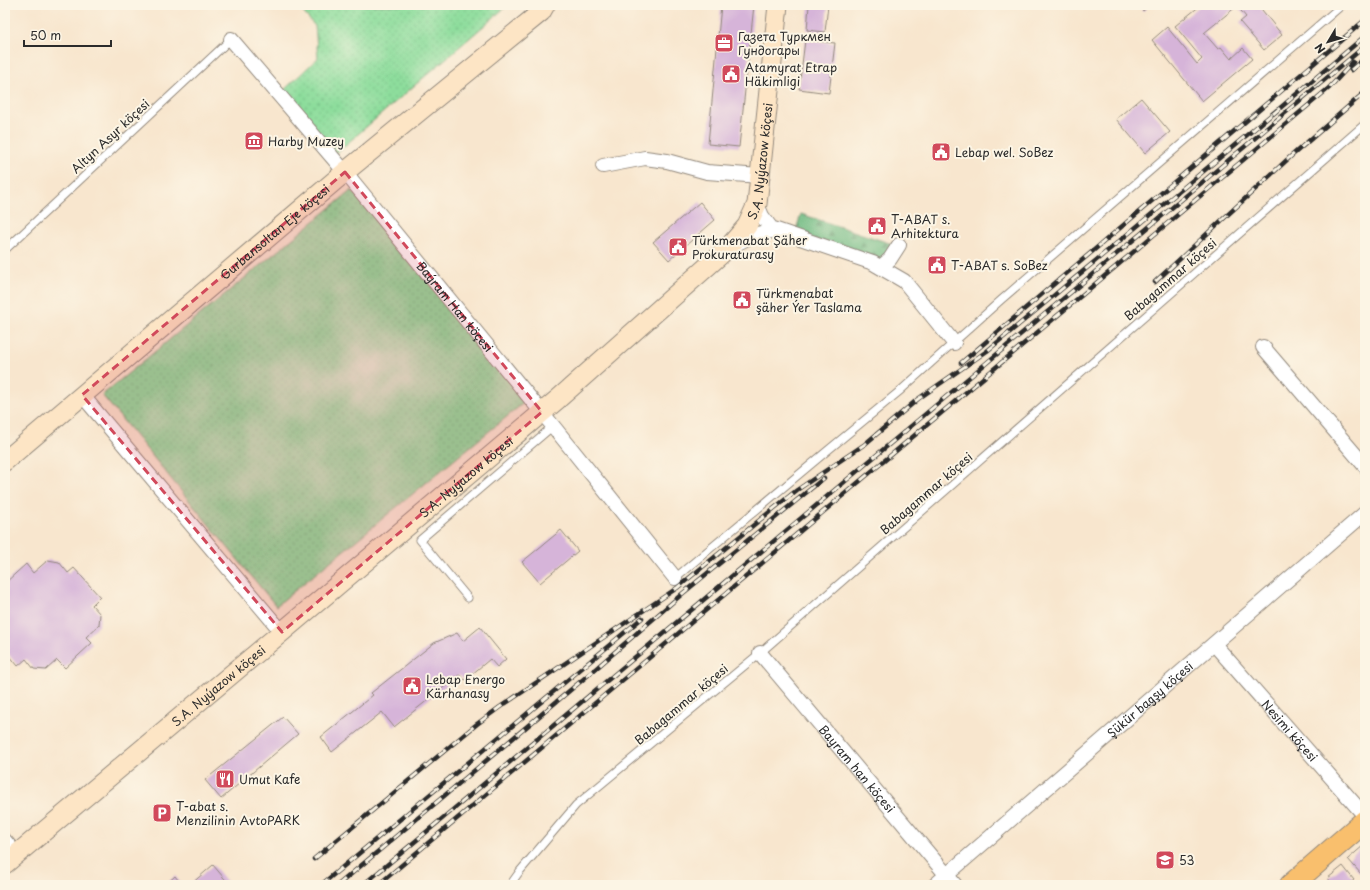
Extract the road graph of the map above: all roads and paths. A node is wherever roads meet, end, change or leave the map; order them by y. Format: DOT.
graph roads {
  1 [pos="545,5"];
  2 [pos="778,5"];
  3 [pos="1342,5"];
  4 [pos="231,38"];
  5 [pos="1365,124"];
  6 [pos="603,166"];
  7 [pos="346,172"];
  8 [pos="760,176"];
  9 [pos="757,204"];
  10 [pos="776,231"];
  11 [pos="899,245"];
  12 [pos="727,249"];
  13 [pos="5,250"];
  14 [pos="881,267"];
  15 [pos="954,343"];
  16 [pos="1263,347"];
  17 [pos="82,395"];
  18 [pos="542,412"];
  19 [pos="553,426"];
  20 [pos="5,461"];
  21 [pos="1365,466"];
  22 [pos="1365,513"];
  23 [pos="675,578"];
  24 [pos="468,598"];
  25 [pos="282,632"];
  26 [pos="1214,644"];
  27 [pos="760,652"];
  28 [pos="1365,816"];
  29 [pos="1365,821"];
  30 [pos="9,853"];
  31 [pos="951,880"];
  32 [pos="510,885"];
  33 [pos="935,885"];
  34 [pos="1291,885"];
  1 -- 7 [label="street, Gurbansoltan Eje köçesi"];
  2 -- 8 [label="street, S.A. Nyýazow köçesi"];
  3 -- 15 [label="lane"];
  4 -- 7 [label="street, Baýram Han köçesi"];
  4 -- 13 [label="lane, Altyn Asyr köçesi"];
  5 -- 27 [label="lane, Babagammar köçesi"];
  6 -- 8 [label="street"];
  7 -- 17 [label="street, Gurbansoltan Eje köçesi"];
  7 -- 18 [label="street, Baýram Han köçesi"];
  8 -- 9 [label="street, S.A. Nyýazow köçesi"];
  9 -- 10 [label="street"];
  9 -- 12 [label="street, S.A. Nyýazow köçesi"];
  10 -- 12 [label="street"];
  10 -- 14 [label="street"];
  11 -- 14 [label="street"];
  12 -- 18 [label="street, S.A. Nyýazow köçesi"];
  14 -- 15 [label="street"];
  15 -- 23 [label="lane"];
  16 -- 21 [label="street"];
  17 -- 20 [label="street, Gurbansoltan Eje köçesi"];
  17 -- 25 [label="street"];
  18 -- 19 [label="street, Baýram Han köçesi"];
  18 -- 25 [label="street, S.A. Nyýazow köçesi"];
  19 -- 23 [label="street, Baýram Han köçesi"];
  19 -- 24 [label="lane"];
  22 -- 26 [label="street, Şükür bagşy köçesi"];
  25 -- 30 [label="street, S.A. Nyýazow köçesi"];
  26 -- 28 [label="street, Nesimi köçesi"];
  26 -- 31 [label="street, Şükür bagşy köçesi"];
  27 -- 31 [label="street, Bayram han köçesi"];
  27 -- 32 [label="lane, Babagammar köçesi"];
  29 -- 34 [label="main road"];
  31 -- 33 [label="street, Şükür bagşy köçesi"];
}
